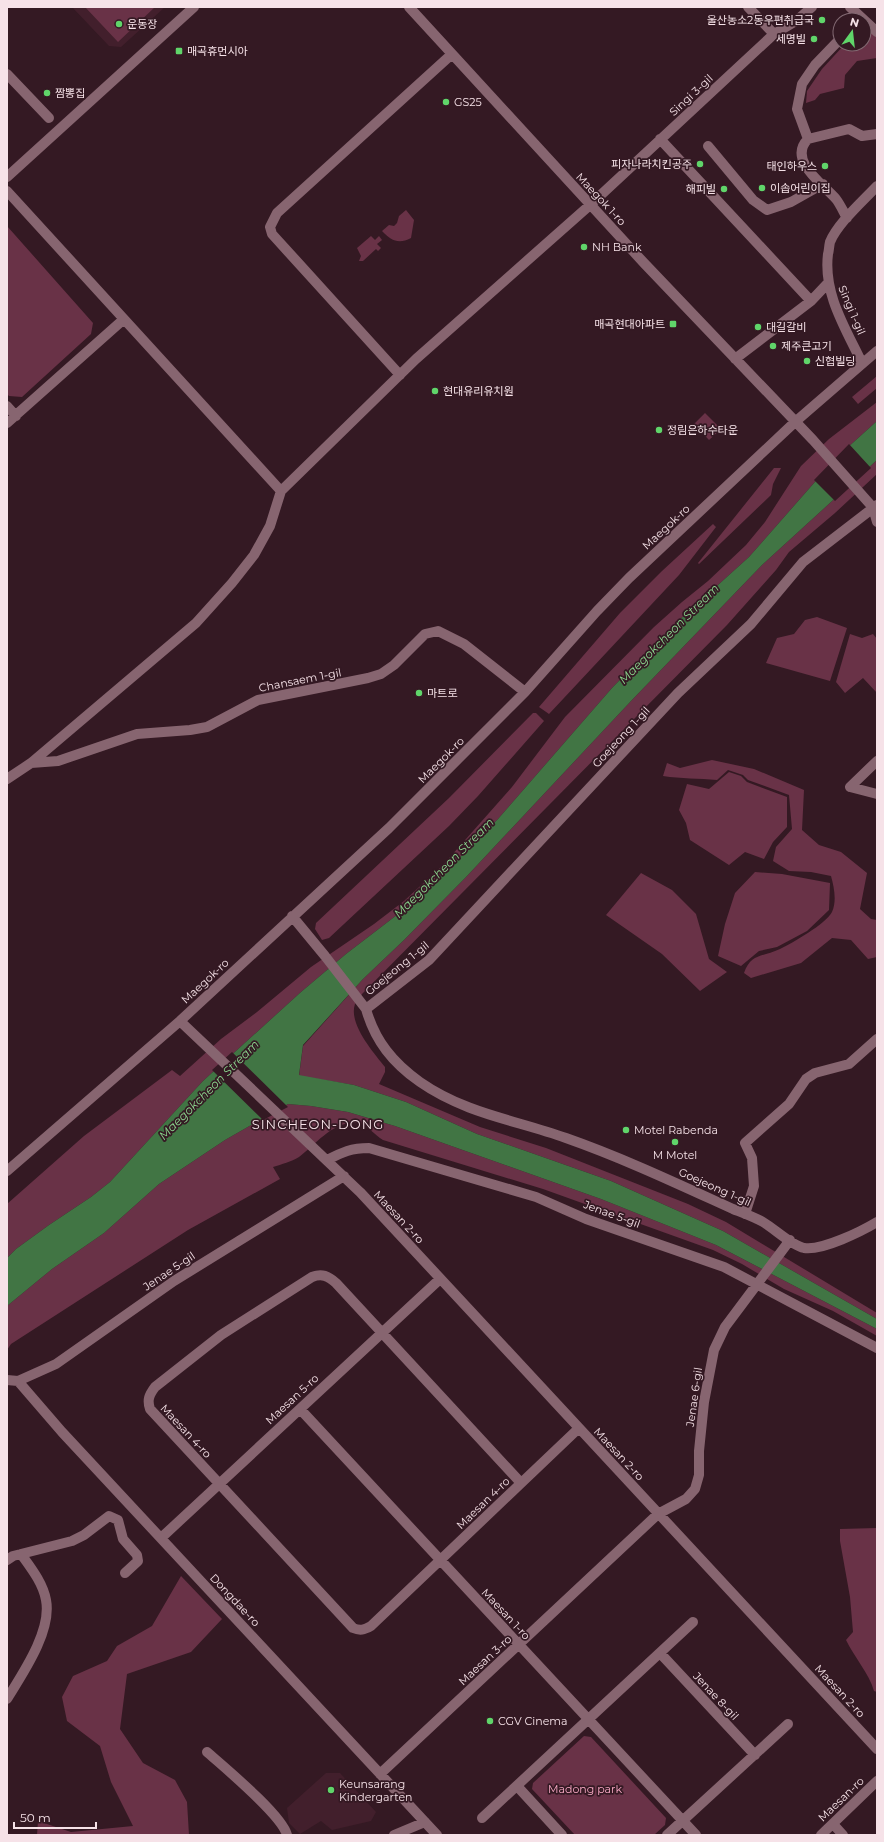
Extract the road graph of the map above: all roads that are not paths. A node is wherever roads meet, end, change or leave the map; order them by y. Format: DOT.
graph roads {
  1 [pos="194,7"];
  2 [pos="409,7"];
  3 [pos="748,7"];
  4 [pos="812,7"];
  5 [pos="774,34"];
  6 [pos="832,47"];
  7 [pos="452,54"];
  8 [pos="7,74"];
  9 [pos="49,118"];
  10 [pos="877,134"];
  11 [pos="660,139"];
  12 [pos="808,139"];
  13 [pos="708,146"];
  14 [pos="7,177"];
  15 [pos="823,184"];
  16 [pos="877,186"];
  17 [pos="7,191"];
  18 [pos="590,204"];
  19 [pos="847,218"];
  20 [pos="828,283"];
  21 [pos="811,301"];
  22 [pos="124,319"];
  23 [pos="877,351"];
  24 [pos="735,359"];
  25 [pos="862,363"];
  26 [pos="400,375"];
  27 [pos="7,406"];
  28 [pos="16,416"];
  29 [pos="795,422"];
  30 [pos="7,423"];
  31 [pos="281,491"];
  32 [pos="876,509"];
  33 [pos="877,522"];
  34 [pos="525,692"];
  35 [pos="877,761"];
  36 [pos="31,763"];
  37 [pos="7,779"];
  38 [pos="877,794"];
  39 [pos="292,916"];
  40 [pos="366,1009"];
  41 [pos="180,1021"];
  42 [pos="877,1039"];
  43 [pos="327,1160"];
  44 [pos="9,1164"];
  45 [pos="344,1176"];
  46 [pos="745,1214"];
  47 [pos="877,1222"];
  48 [pos="790,1240"];
  49 [pos="440,1279"];
  50 [pos="760,1282"];
  51 [pos="382,1333"];
  52 [pos="877,1348"];
  53 [pos="7,1380"];
  54 [pos="18,1381"];
  55 [pos="300,1409"];
  56 [pos="579,1428"];
  57 [pos="521,1483"];
  58 [pos="219,1484"];
  59 [pos="658,1514"];
  60 [pos="161,1538"];
  61 [pos="21,1554"];
  62 [pos="7,1560"];
  63 [pos="440,1561"];
  64 [pos="125,1573"];
  65 [pos="693,1622"];
  66 [pos="518,1644"];
  67 [pos="660,1653"];
  68 [pos="7,1699"];
  69 [pos="589,1720"];
  70 [pos="788,1724"];
  71 [pos="877,1748"];
  72 [pos="207,1752"];
  73 [pos="755,1755"];
  74 [pos="380,1774"];
  75 [pos="877,1781"];
  76 [pos="517,1786"];
  77 [pos="482,1818"];
  78 [pos="683,1821"];
  79 [pos="425,1822"];
  80 [pos="833,1824"];
  81 [pos="287,1835"];
  82 [pos="394,1835"];
  83 [pos="437,1835"];
  84 [pos="562,1835"];
  85 [pos="667,1835"];
  86 [pos="696,1835"];
  87 [pos="821,1835"];
  88 [pos="843,1835"];
  1 -- 14 [label="street"];
  2 -- 7 [label="street, Maegok 1-ro"];
  3 -- 5 [label="street"];
  4 -- 5 [label="street, Singi 3-gil"];
  5 -- 11 [label="street, Singi 3-gil"];
  6 -- 12 [label="street"];
  7 -- 18 [label="street, Maegok 1-ro"];
  7 -- 26 [label="street"];
  8 -- 9 [label="street"];
  10 -- 12 [label="street"];
  11 -- 18 [label="street, Singi 3-gil"];
  11 -- 21 [label="street"];
  12 -- 15 [label="street"];
  13 -- 15 [label="street"];
  15 -- 19 [label="street"];
  16 -- 19 [label="street, Singi 1-gil"];
  17 -- 22 [label="street"];
  18 -- 24 [label="street, Maegok 1-ro"];
  18 -- 26 [label="street, Singi 3-gil"];
  19 -- 20 [label="street, Singi 1-gil"];
  20 -- 21 [label="street"];
  20 -- 25 [label="street, Singi 1-gil"];
  21 -- 24 [label="street"];
  22 -- 28 [label="street"];
  22 -- 31 [label="street"];
  23 -- 25 [label="street, Maegok-ro"];
  24 -- 29 [label="street, Maegok 1-ro"];
  25 -- 29 [label="street, Maegok-ro"];
  26 -- 31 [label="street, Singi 3-gil"];
  27 -- 28 [label="street"];
  28 -- 30 [label="street"];
  29 -- 32 [label="street, Maegok 1-ro"];
  29 -- 34 [label="street, Maegok-ro"];
  31 -- 36 [label="street"];
  32 -- 33 [label="street"];
  32 -- 40 [label="street, Goejeong 1-gil"];
  34 -- 36 [label="street, Chansaem 1-gil"];
  34 -- 39 [label="street, Maegok-ro"];
  35 -- 38 [label="street"];
  36 -- 37 [label="street"];
  39 -- 40 [label="street"];
  39 -- 41 [label="street, Maegok-ro"];
  40 -- 46 [label="street, Goejeong 1-gil"];
  41 -- 43 [label="street, Maesan 2-ro"];
  41 -- 44 [label="street, Maegok-ro"];
  42 -- 46 [label="street"];
  43 -- 45 [label="street, Maesan 2-ro"];
  43 -- 50 [label="street, Jenae 5-gil"];
  45 -- 49 [label="street, Maesan 2-ro"];
  45 -- 54 [label="street, Jenae 5-gil"];
  46 -- 48 [label="street, Goejeong 1-gil"];
  47 -- 48 [label="street, Goejeong 1-gil"];
  48 -- 50 [label="street, Jenae 6-gil"];
  49 -- 51 [label="street, Maesan 5-ro"];
  49 -- 56 [label="street, Maesan 2-ro"];
  50 -- 52 [label="street, Jenae 5-gil"];
  50 -- 59 [label="street, Jenae 6-gil"];
  51 -- 55 [label="street, Maesan 5-ro"];
  51 -- 57 [label="street, Maesan 4-ro"];
  51 -- 58 [label="street, Maesan 4-ro"];
  53 -- 54 [label="street, Jenae 5-gil"];
  54 -- 60 [label="street, Dongdae-ro"];
  55 -- 58 [label="street, Maesan 5-ro"];
  55 -- 63 [label="street, Maesan 1-ro"];
  56 -- 57 [label="street, Maesan 4-ro"];
  56 -- 59 [label="street, Maesan 2-ro"];
  57 -- 63 [label="street, Maesan 4-ro"];
  58 -- 60 [label="street, Maesan 5-ro"];
  58 -- 63 [label="street, Maesan 4-ro"];
  59 -- 66 [label="street, Maesan 3-ro"];
  59 -- 71 [label="street, Maesan 2-ro"];
  60 -- 74 [label="street, Dongdae-ro"];
  61 -- 62 [label="street"];
  61 -- 64 [label="street"];
  61 -- 68 [label="street"];
  63 -- 66 [label="street, Maesan 1-ro"];
  65 -- 67 [label="street"];
  66 -- 69 [label="street, Maesan 1-ro"];
  66 -- 74 [label="street, Maesan 3-ro"];
  67 -- 69 [label="street"];
  67 -- 73 [label="street, Jenae 8-gil"];
  69 -- 76 [label="street"];
  69 -- 78 [label="street, Maesan 1-ro"];
  70 -- 73 [label="street"];
  72 -- 81 [label="street"];
  73 -- 78 [label="street"];
  74 -- 79 [label="street, Dongdae-ro"];
  75 -- 80 [label="street, Maesan-ro"];
  76 -- 77 [label="street"];
  76 -- 84 [label="street"];
  78 -- 85 [label="street"];
  78 -- 86 [label="street, Maesan 1-ro"];
  79 -- 82 [label="street"];
  79 -- 83 [label="street, Dongdae-ro"];
  80 -- 87 [label="street, Maesan-ro"];
  80 -- 88 [label="street"];
}
